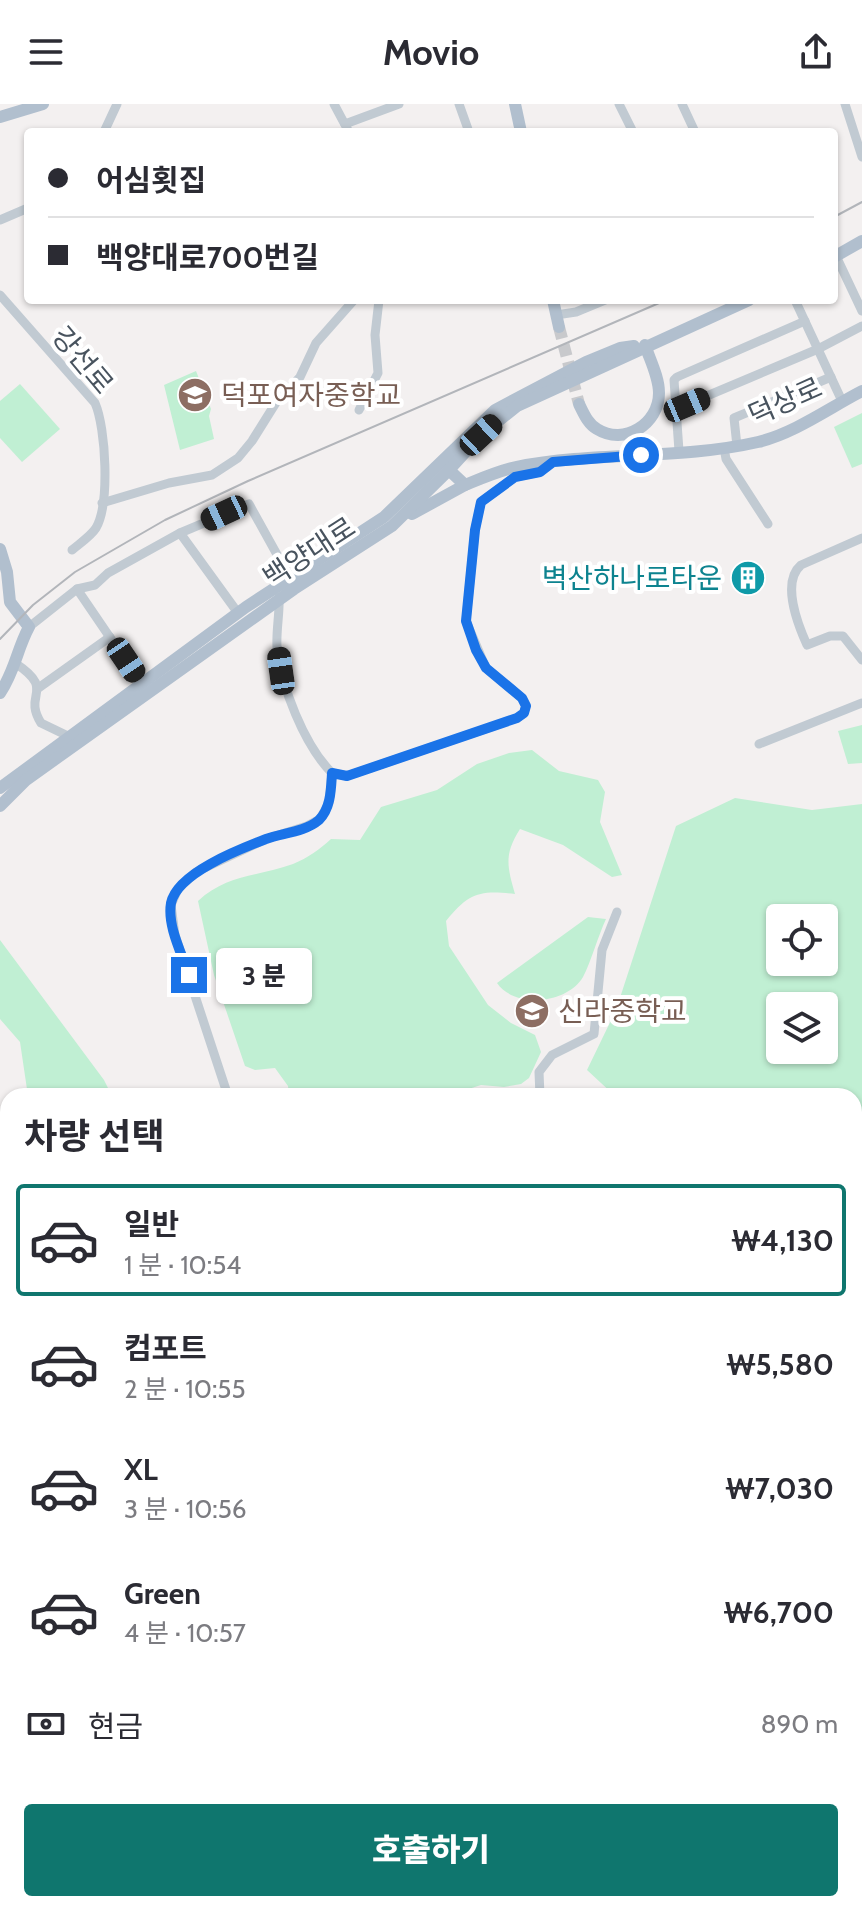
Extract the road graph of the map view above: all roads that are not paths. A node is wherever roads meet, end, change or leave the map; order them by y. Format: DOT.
graph roads {
  1 [pos="43,104"];
  2 [pos="117,104"];
  3 [pos="334,104"];
  4 [pos="399,104"];
  5 [pos="459,104"];
  6 [pos="515,104"];
  7 [pos="619,104"];
  8 [pos="682,104"];
  9 [pos="845,104"];
  10 [pos="0,117"];
  11 [pos="106,128"];
  12 [pos="347,128"];
  13 [pos="468,128"];
  14 [pos="520,128"];
  15 [pos="631,128"];
  16 [pos="693,128"];
  17 [pos="862,157"];
  18 [pos="24,210"];
  19 [pos="0,220"];
  20 [pos="862,241"];
  21 [pos="838,254"];
  22 [pos="838,261"];
  23 [pos="858,293"];
  24 [pos="0,295"];
  25 [pos="350,304"];
  26 [pos="379,304"];
  27 [pos="554,304"];
  28 [pos="595,304"];
  29 [pos="740,304"];
  30 [pos="797,304"];
  31 [pos="862,311"];
  32 [pos="558,321"];
  33 [pos="805,321"];
  34 [pos="862,326"];
  35 [pos="645,345"];
  36 [pos="818,349"];
  37 [pos="831,377"];
  38 [pos="862,391"];
  39 [pos="842,401"];
  40 [pos="579,404"];
  41 [pos="676,409"];
  42 [pos="359,410"];
  43 [pos="731,447"];
  44 [pos="679,451"];
  45 [pos="553,462"];
  46 [pos="449,470"];
  47 [pos="465,485"];
  48 [pos="102,503"];
  49 [pos="768,524"];
  50 [pos="392,526"];
  51 [pos="180,533"];
  52 [pos="862,538"];
  53 [pos="0,549"];
  54 [pos="72,550"];
  55 [pos="290,578"];
  56 [pos="77,589"];
  57 [pos="277,594"];
  58 [pos="238,613"];
  59 [pos="29,627"];
  60 [pos="110,637"];
  61 [pos="862,660"];
  62 [pos="15,663"];
  63 [pos="141,683"];
  64 [pos="37,689"];
  65 [pos="0,693"];
  66 [pos="862,703"];
  67 [pos="68,736"];
  68 [pos="759,744"];
  69 [pos="332,773"];
  70 [pos="1,796"];
  71 [pos="617,912"];
  72 [pos="225,1088"];
  73 [pos="540,1088"];
  1 -- 10 [label="main road"];
  2 -- 11 [label="street"];
  3 -- 12 [label="street"];
  4 -- 12 [label="street"];
  5 -- 13 [label="street"];
  6 -- 14 [label="main road"];
  7 -- 15 [label="street"];
  8 -- 16 [label="street"];
  9 -- 17 [label="street"];
  18 -- 19 [label="street"];
  20 -- 21 [label="main road"];
  22 -- 23 [label="street"];
  23 -- 31 [label="street"];
  24 -- 48 [label="street, 강선로"];
  25 -- 48 [label="street"];
  26 -- 42 [label="street"];
  27 -- 32 [label="main road"];
  28 -- 32 [label="street"];
  29 -- 35 [label="main road, 백양대로"];
  30 -- 33 [label="street"];
  33 -- 36 [label="street"];
  33 -- 41 [label="street"];
  34 -- 36 [label="street"];
  35 -- 40 [label="main road"];
  35 -- 46 [label="main road, 백양대로"];
  35 -- 55 [label="main road, 백양대로"];
  36 -- 37 [label="street"];
  36 -- 41 [label="street"];
  37 -- 39 [label="street"];
  37 -- 43 [label="street"];
  38 -- 39 [label="main road, 덕상로"];
  39 -- 43 [label="main road, 덕상로"];
  41 -- 44 [label="street"];
  43 -- 44 [label="main road, 덕상로"];
  43 -- 49 [label="street, 덕상로"];
  44 -- 45 [label="main road, 덕상로"];
  45 -- 47 [label="main road, 덕상로"];
  45 -- 69 [label="street, 덕상로"];
  46 -- 47 [label="main road"];
  46 -- 50 [label="main road, 백양대로"];
  47 -- 50 [label="main road, 덕상로"];
  48 -- 54 [label="street, 강선로"];
  50 -- 57 [label="main road, 백양대로"];
  51 -- 55 [label="street"];
  51 -- 56 [label="street"];
  51 -- 58 [label="street, 백양대로"];
  52 -- 61 [label="street"];
  53 -- 59 [label="main road"];
  55 -- 57 [label="main road, 백양대로"];
  56 -- 59 [label="street"];
  56 -- 60 [label="street"];
  57 -- 58 [label="main road, 백양대로"];
  57 -- 69 [label="street"];
  57 -- 70 [label="main road, 백양대로"];
  58 -- 63 [label="main road, 백양대로"];
  59 -- 62 [label="main road"];
  60 -- 63 [label="street"];
  60 -- 64 [label="street"];
  62 -- 64 [label="street"];
  62 -- 65 [label="main road"];
  63 -- 67 [label="main road, 백양대로"];
  64 -- 67 [label="street"];
  66 -- 68 [label="street"];
  67 -- 70 [label="main road, 백양대로"];
  69 -- 72 [label="street"];
  71 -- 73 [label="street"];
}
